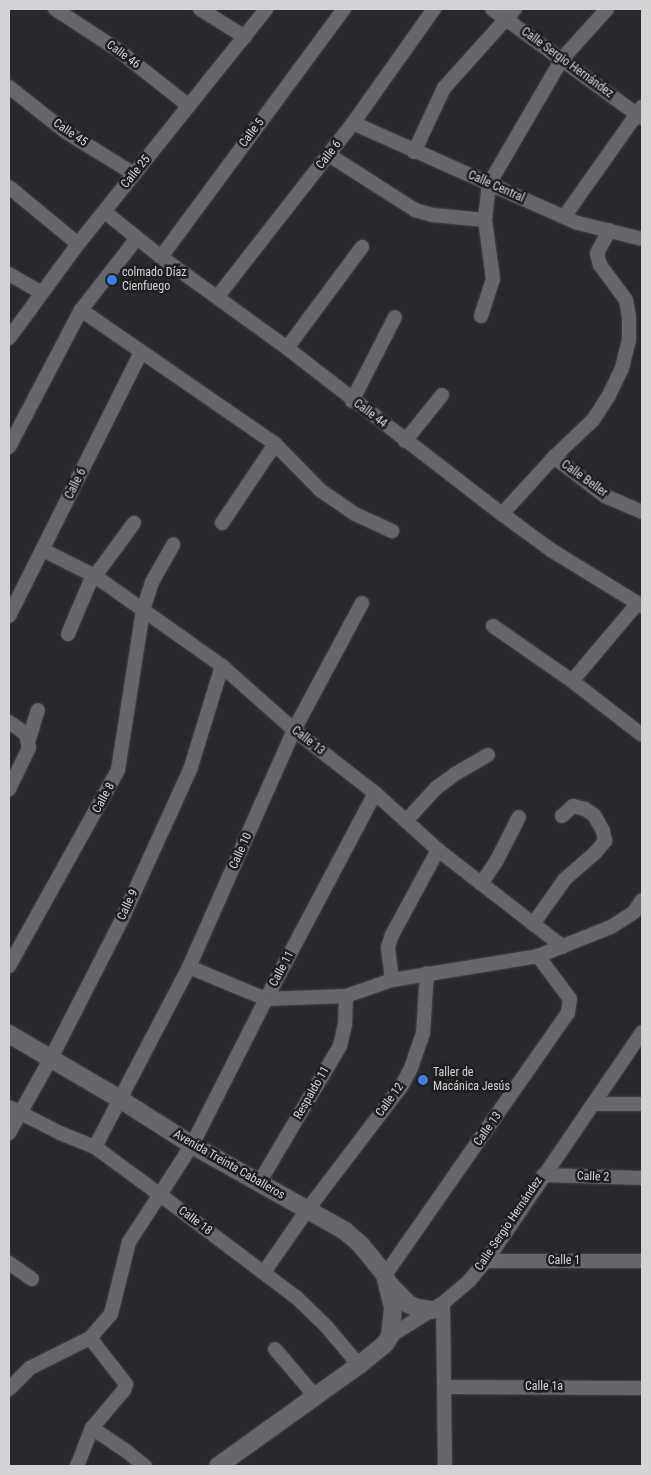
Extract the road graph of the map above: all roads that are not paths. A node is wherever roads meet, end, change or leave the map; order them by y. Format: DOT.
graph roads {
  1 [pos="55,9"];
  2 [pos="200,9"];
  3 [pos="266,9"];
  4 [pos="344,9"];
  5 [pos="434,9"];
  6 [pos="492,9"];
  7 [pos="607,9"];
  8 [pos="510,14"];
  9 [pos="245,37"];
  10 [pos="562,59"];
  11 [pos="9,87"];
  12 [pos="189,106"];
  13 [pos="640,113"];
  14 [pos="353,123"];
  15 [pos="414,152"];
  16 [pos="329,155"];
  17 [pos="134,174"];
  18 [pos="489,184"];
  19 [pos="9,187"];
  20 [pos="104,212"];
  21 [pos="564,217"];
  22 [pos="485,220"];
  23 [pos="610,230"];
  24 [pos="137,238"];
  25 [pos="642,239"];
  26 [pos="78,244"];
  27 [pos="362,246"];
  28 [pos="161,257"];
  29 [pos="9,274"];
  30 [pos="40,292"];
  31 [pos="218,296"];
  32 [pos="81,310"];
  33 [pos="481,316"];
  34 [pos="395,317"];
  35 [pos="9,336"];
  36 [pos="287,348"];
  37 [pos="141,352"];
  38 [pos="442,395"];
  39 [pos="352,401"];
  40 [pos="405,441"];
  41 [pos="275,444"];
  42 [pos="9,447"];
  43 [pos="554,457"];
  44 [pos="642,512"];
  45 [pos="502,514"];
  46 [pos="134,523"];
  47 [pos="222,523"];
  48 [pos="392,531"];
  49 [pos="173,545"];
  50 [pos="43,550"];
  51 [pos="94,576"];
  52 [pos="362,603"];
  53 [pos="640,605"];
  54 [pos="142,610"];
  55 [pos="9,616"];
  56 [pos="493,626"];
  57 [pos="68,634"];
  58 [pos="222,666"];
  59 [pos="572,681"];
  60 [pos="38,710"];
  61 [pos="9,722"];
  62 [pos="294,730"];
  63 [pos="642,735"];
  64 [pos="29,739"];
  65 [pos="488,755"];
  66 [pos="9,789"];
  67 [pos="376,793"];
  68 [pos="562,816"];
  69 [pos="519,817"];
  70 [pos="406,821"];
  71 [pos="438,850"];
  72 [pos="481,884"];
  73 [pos="640,910"];
  74 [pos="533,924"];
  75 [pos="563,947"];
  76 [pos="538,956"];
  77 [pos="9,966"];
  78 [pos="189,967"];
  79 [pos="427,973"];
  80 [pos="392,980"];
  81 [pos="346,996"];
  82 [pos="266,999"];
  83 [pos="642,1032"];
  84 [pos="9,1034"];
  85 [pos="50,1060"];
  86 [pos="118,1098"];
  87 [pos="592,1104"];
  88 [pos="642,1104"];
  89 [pos="15,1110"];
  90 [pos="9,1133"];
  91 [pos="192,1145"];
  92 [pos="95,1147"];
  93 [pos="543,1175"];
  94 [pos="642,1178"];
  95 [pos="259,1183"];
  96 [pos="159,1194"];
  97 [pos="308,1209"];
  98 [pos="486,1261"];
  99 [pos="642,1261"];
  100 [pos="9,1263"];
  101 [pos="264,1272"];
  102 [pos="32,1279"];
  103 [pos="387,1280"];
  104 [pos="438,1307"];
  105 [pos="390,1336"];
  106 [pos="90,1338"];
  107 [pos="275,1349"];
  108 [pos="359,1365"];
  109 [pos="11,1383"];
  110 [pos="446,1387"];
  111 [pos="642,1388"];
  112 [pos="315,1396"];
  113 [pos="92,1428"];
  114 [pos="233,1461"];
  115 [pos="77,1466"];
  116 [pos="145,1466"];
  117 [pos="218,1466"];
  118 [pos="445,1466"];
  1 -- 12 [label="street, Calle 46"];
  2 -- 9 [label="street"];
  3 -- 9 [label="street, Calle 25"];
  4 -- 28 [label="street, Calle 5"];
  5 -- 14 [label="street, Calle 6"];
  6 -- 8 [label="street, Calle Sergio Hernández"];
  7 -- 10 [label="street"];
  8 -- 10 [label="street, Calle Sergio Hernández"];
  8 -- 15 [label="street"];
  9 -- 12 [label="street, Calle 25"];
  10 -- 13 [label="street, Calle Sergio Hernández"];
  10 -- 18 [label="street"];
  11 -- 17 [label="street, Calle 45"];
  12 -- 17 [label="street, Calle 25"];
  13 -- 21 [label="street"];
  14 -- 15 [label="street, Calle Central"];
  14 -- 16 [label="street, Calle 6"];
  15 -- 18 [label="street, Calle Central"];
  16 -- 22 [label="street"];
  16 -- 31 [label="street, Calle 6"];
  17 -- 20 [label="street, Calle 25"];
  18 -- 21 [label="street, Calle Central"];
  18 -- 22 [label="street"];
  19 -- 26 [label="street"];
  20 -- 24 [label="street, Calle 44"];
  20 -- 26 [label="street, Calle 25"];
  21 -- 23 [label="street, Calle Central"];
  22 -- 33 [label="street"];
  23 -- 25 [label="street, Calle Central"];
  23 -- 43 [label="street"];
  24 -- 28 [label="street, Calle 44"];
  24 -- 32 [label="street"];
  26 -- 30 [label="street, Calle 25"];
  27 -- 36 [label="street"];
  28 -- 31 [label="street, Calle 44"];
  29 -- 30 [label="street"];
  30 -- 35 [label="street, Calle 25"];
  31 -- 36 [label="street, Calle 44"];
  32 -- 37 [label="street"];
  32 -- 42 [label="street"];
  34 -- 39 [label="street"];
  36 -- 39 [label="street, Calle 44"];
  37 -- 41 [label="street"];
  37 -- 50 [label="street, Calle 6"];
  38 -- 40 [label="street"];
  39 -- 40 [label="street, Calle 44"];
  40 -- 45 [label="street, Calle 44"];
  41 -- 47 [label="street"];
  41 -- 48 [label="street"];
  43 -- 44 [label="street, Calle Beller"];
  43 -- 45 [label="street"];
  45 -- 53 [label="street, Calle 44"];
  46 -- 51 [label="street"];
  49 -- 54 [label="street, Calle 8"];
  50 -- 51 [label="street, Calle 13"];
  50 -- 55 [label="street, Calle 6"];
  51 -- 54 [label="street, Calle 13"];
  51 -- 57 [label="street"];
  52 -- 62 [label="street, Calle 10"];
  53 -- 59 [label="street"];
  54 -- 58 [label="street, Calle 13"];
  54 -- 77 [label="street, Calle 8"];
  56 -- 59 [label="street"];
  58 -- 62 [label="street, Calle 13"];
  58 -- 85 [label="street, Calle 9"];
  59 -- 63 [label="street"];
  60 -- 64 [label="street"];
  61 -- 64 [label="street"];
  62 -- 67 [label="street, Calle 13"];
  62 -- 78 [label="street, Calle 10"];
  64 -- 66 [label="street"];
  65 -- 70 [label="street"];
  67 -- 70 [label="street, Calle 13"];
  67 -- 82 [label="street, Calle 11"];
  68 -- 74 [label="street"];
  69 -- 72 [label="street"];
  70 -- 71 [label="street, Calle 13"];
  71 -- 72 [label="street, Calle 13"];
  71 -- 80 [label="street"];
  72 -- 74 [label="street, Calle 13"];
  73 -- 75 [label="street"];
  74 -- 75 [label="street, Calle 13"];
  75 -- 76 [label="street"];
  76 -- 79 [label="street"];
  76 -- 103 [label="street, Calle 13"];
  78 -- 82 [label="street"];
  78 -- 86 [label="street, Calle 10"];
  79 -- 80 [label="street"];
  79 -- 97 [label="street, Calle 12"];
  80 -- 81 [label="street"];
  81 -- 82 [label="street"];
  81 -- 95 [label="street, Respaldo 11"];
  82 -- 91 [label="street, Calle 11"];
  83 -- 87 [label="street, Calle Sergio Hernández"];
  84 -- 85 [label="street, Avenida Treinta Caballeros"];
  85 -- 86 [label="street, Avenida Treinta Caballeros"];
  85 -- 89 [label="street, Calle 9"];
  86 -- 91 [label="street, Avenida Treinta Caballeros"];
  86 -- 92 [label="street, Calle 10"];
  87 -- 88 [label="street"];
  87 -- 93 [label="street, Calle Sergio Hernández"];
  89 -- 90 [label="street, Calle 9"];
  89 -- 92 [label="street, Calle 18"];
  91 -- 95 [label="street, Avenida Treinta Caballeros"];
  91 -- 96 [label="street, Calle 11"];
  92 -- 96 [label="street, Calle 18"];
  93 -- 94 [label="street, Calle 2"];
  93 -- 98 [label="street, Calle Sergio Hernández"];
  95 -- 97 [label="street, Avenida Treinta Caballeros"];
  96 -- 101 [label="street, Calle 18"];
  96 -- 106 [label="street, Calle 11"];
  97 -- 101 [label="street, Calle 12"];
  97 -- 103 [label="street, Avenida Treinta Caballeros"];
  98 -- 99 [label="street, Calle 1"];
  98 -- 104 [label="street, Calle Sergio Hernández"];
  100 -- 102 [label="street"];
  101 -- 108 [label="street, Calle 18"];
  103 -- 104 [label="street, Avenida Treinta Caballeros"];
  103 -- 105 [label="street"];
  104 -- 105 [label="street, Calle Sergio Hernández"];
  104 -- 110 [label="street"];
  105 -- 108 [label="street, Calle Sergio Hernández"];
  106 -- 109 [label="street"];
  106 -- 113 [label="street"];
  107 -- 112 [label="street"];
  108 -- 112 [label="street, Calle Sergio Hernández"];
  110 -- 111 [label="street, Calle 1a"];
  110 -- 118 [label="street"];
  112 -- 114 [label="street, Calle Sergio Hernández"];
  113 -- 115 [label="street"];
  113 -- 116 [label="street"];
  114 -- 117 [label="street, Calle Sergio Hernández"];
}
